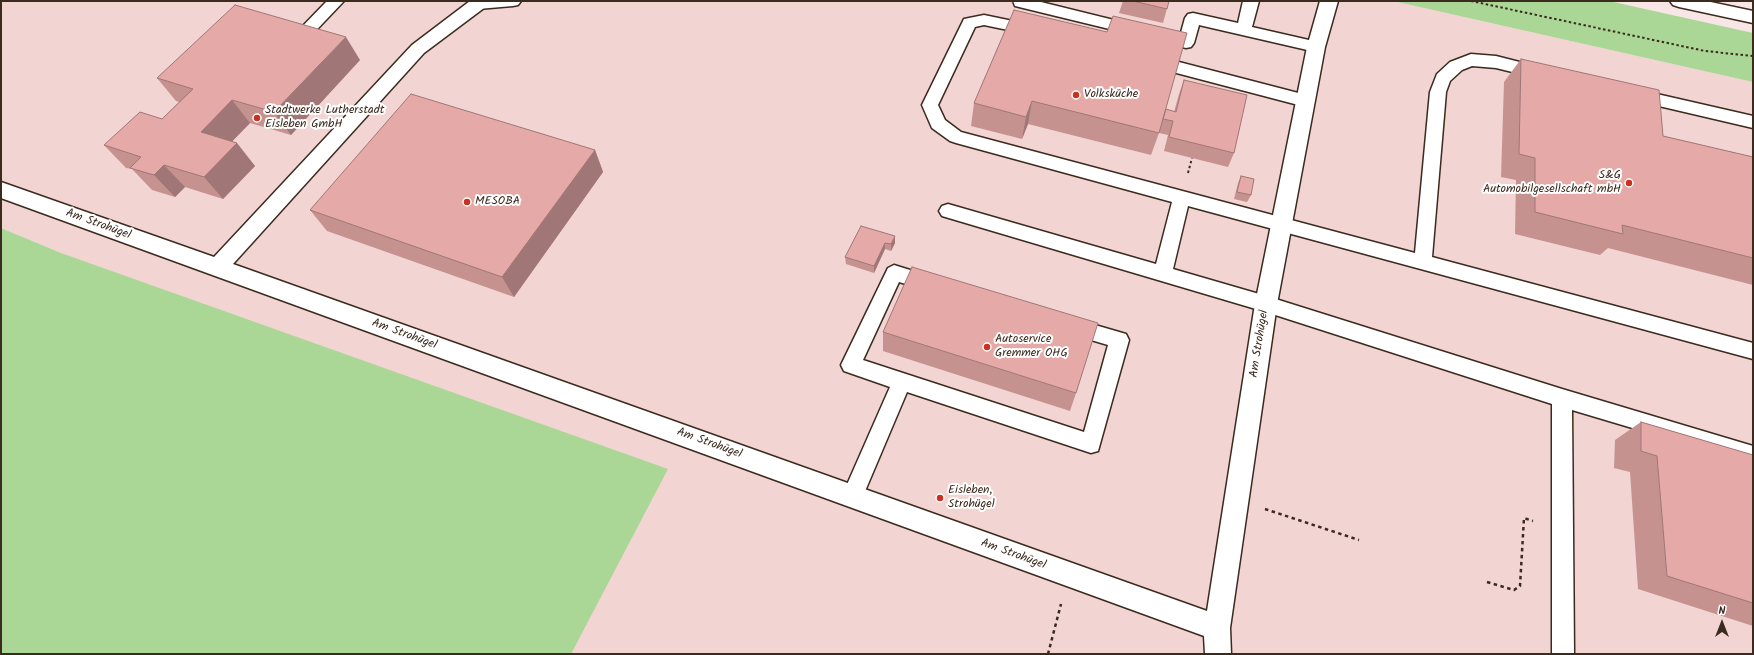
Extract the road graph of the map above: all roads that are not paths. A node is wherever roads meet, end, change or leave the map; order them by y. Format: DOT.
graph roads {
  1 [pos="336,1"];
  2 [pos="513,1"];
  3 [pos="1251,1"];
  4 [pos="1679,1"];
  5 [pos="475,2"];
  6 [pos="1020,2"];
  7 [pos="1326,4"];
  8 [pos="1753,17"];
  9 [pos="1244,30"];
  10 [pos="1050,35"];
  11 [pos="300,38"];
  12 [pos="1316,47"];
  13 [pos="1139,58"];
  14 [pos="1555,76"];
  15 [pos="1622,92"];
  16 [pos="1306,101"];
  17 [pos="1753,122"];
  18 [pos="1,190"];
  19 [pos="1182,197"];
  20 [pos="948,211"];
  21 [pos="1282,224"];
  22 [pos="1423,262"];
  23 [pos="217,268"];
  24 [pos="1163,274"];
  25 [pos="947,289"];
  26 [pos="1266,304"];
  27 [pos="1052,320"];
  28 [pos="1753,351"];
  29 [pos="902,382"];
  30 [pos="1562,398"];
  31 [pos="1753,455"];
  32 [pos="853,496"];
  33 [pos="1217,628"];
  34 [pos="1218,654"];
  35 [pos="1563,654"];
  1 -- 11 [label="lane"];
  2 -- 5 [label="lane"];
  3 -- 9 [label="lane"];
  4 -- 8 [label="street"];
  5 -- 23 [label="street"];
  6 -- 9 [label="lane"];
  7 -- 12 [label="street, Am Strohügel"];
  9 -- 12 [label="lane"];
  10 -- 19 [label="lane"];
  12 -- 16 [label="street, Am Strohügel"];
  13 -- 16 [label="lane"];
  14 -- 22 [label="lane"];
  15 -- 17 [label="lane"];
  16 -- 21 [label="street, Am Strohügel"];
  18 -- 23 [label="street, Am Strohügel"];
  19 -- 21 [label="lane"];
  19 -- 24 [label="lane"];
  20 -- 24 [label="lane"];
  21 -- 22 [label="lane"];
  21 -- 26 [label="street, Am Strohügel"];
  22 -- 28 [label="lane"];
  23 -- 32 [label="street, Am Strohügel"];
  24 -- 26 [label="lane"];
  25 -- 29 [label="lane"];
  26 -- 30 [label="lane"];
  26 -- 33 [label="street, Am Strohügel"];
  27 -- 29 [label="lane"];
  29 -- 32 [label="lane"];
  30 -- 31 [label="lane"];
  30 -- 35 [label="lane"];
  32 -- 33 [label="street, Am Strohügel"];
  33 -- 34 [label="street"];
}
